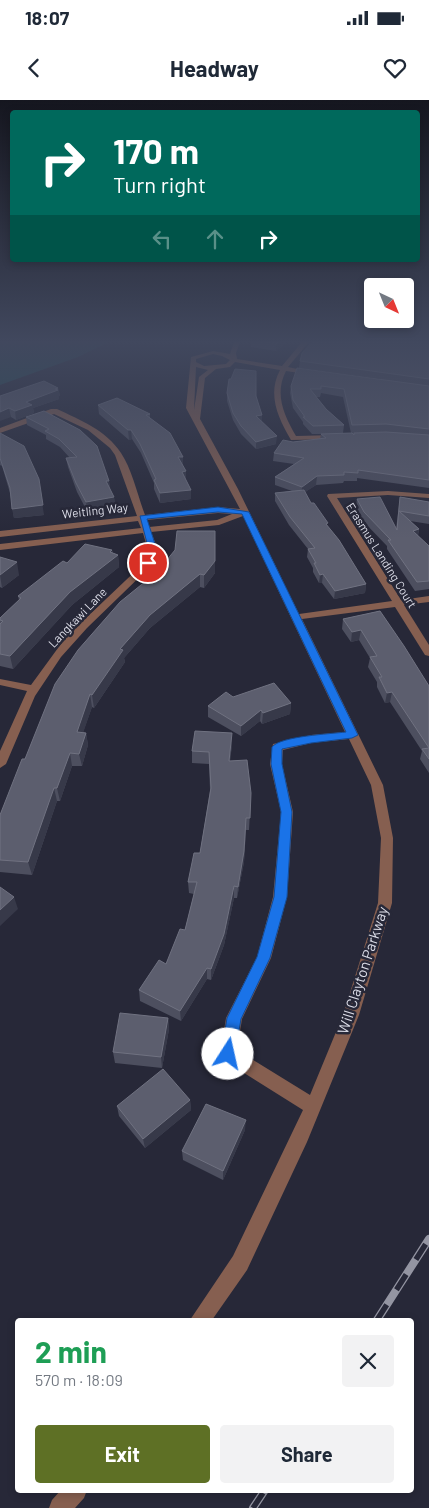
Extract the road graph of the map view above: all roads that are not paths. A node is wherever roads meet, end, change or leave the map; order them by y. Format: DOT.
graph roads {
  1 [pos="190,408"];
  2 [pos="198,408"];
  3 [pos="279,408"];
  4 [pos="197,418"];
  5 [pos="0,431"];
  6 [pos="347,436"];
  7 [pos="429,496"];
  8 [pos="245,512"];
  9 [pos="143,518"];
  10 [pos="147,531"];
  11 [pos="0,534"];
  12 [pos="0,547"];
  13 [pos="429,599"];
  14 [pos="397,603"];
  15 [pos="297,617"];
  16 [pos="429,653"];
  17 [pos="0,682"];
  18 [pos="34,689"];
  19 [pos="352,735"];
  20 [pos="0,764"];
  21 [pos="313,1107"];
  22 [pos="201,1318"];
  23 [pos="73,1493"];
  24 [pos="60,1508"];
  1 -- 4 [label="street, Will Clayton Parkway"];
  2 -- 4 [label="street"];
  3 -- 6 [label="street"];
  4 -- 8 [label="street, Will Clayton Parkway"];
  5 -- 9 [label="street, Langkawi Lane"];
  7 -- 14 [label="street, Erasmus Landing Court"];
  8 -- 9 [label="street, Weitling Way"];
  8 -- 10 [label="street, Weitling Way"];
  8 -- 15 [label="street, Will Clayton Parkway"];
  9 -- 10 [label="street, Langkawi Lane"];
  9 -- 11 [label="street, Weitling Way"];
  10 -- 12 [label="street, Weitling Way"];
  10 -- 18 [label="street, Langkawi Lane"];
  13 -- 14 [label="street"];
  14 -- 15 [label="street"];
  14 -- 16 [label="street, Erasmus Landing Court"];
  15 -- 19 [label="street, Will Clayton Parkway"];
  17 -- 18 [label="street"];
  18 -- 20 [label="street, Langkawi Lane"];
  19 -- 21 [label="street, Will Clayton Parkway"];
  19 -- 21 [label="street"];
  21 -- 22 [label="street, Will Clayton Parkway"];
  23 -- 24 [label="street"];
}
